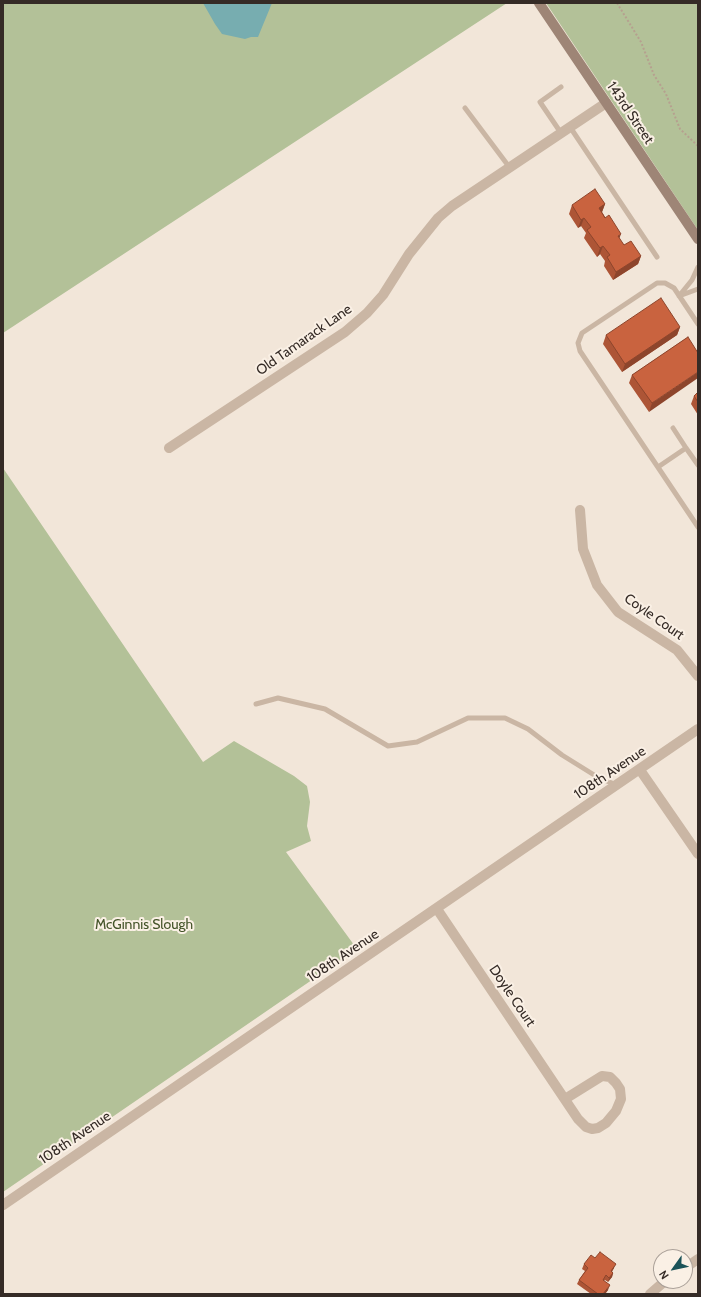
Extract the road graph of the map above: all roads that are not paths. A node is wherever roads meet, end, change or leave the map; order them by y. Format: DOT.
graph roads {
  1 [pos="539,3"];
  2 [pos="561,87"];
  3 [pos="606,103"];
  4 [pos="465,108"];
  5 [pos="570,127"];
  6 [pos="561,134"];
  7 [pos="510,168"];
  8 [pos="698,239"];
  9 [pos="657,257"];
  10 [pos="698,267"];
  11 [pos="698,290"];
  12 [pos="679,296"];
  13 [pos="698,324"];
  14 [pos="673,428"];
  15 [pos="169,448"];
  16 [pos="686,448"];
  17 [pos="698,465"];
  18 [pos="658,467"];
  19 [pos="580,510"];
  20 [pos="698,527"];
  21 [pos="698,676"];
  22 [pos="256,704"];
  23 [pos="698,729"];
  24 [pos="640,770"];
  25 [pos="618,785"];
  26 [pos="698,854"];
  27 [pos="436,909"];
  28 [pos="565,1099"];
  29 [pos="3,1205"];
  1 -- 3 [label="main road, 143rd Street"];
  2 -- 6 [label="lane"];
  3 -- 5 [label="street, Old Tamarack Lane"];
  3 -- 8 [label="main road, 143rd Street"];
  4 -- 7 [label="lane"];
  5 -- 6 [label="street, Old Tamarack Lane"];
  5 -- 9 [label="lane"];
  6 -- 7 [label="street, Old Tamarack Lane"];
  7 -- 15 [label="street, Old Tamarack Lane"];
  10 -- 12 [label="lane"];
  11 -- 12 [label="lane"];
  12 -- 13 [label="lane"];
  12 -- 18 [label="lane"];
  14 -- 16 [label="lane"];
  16 -- 17 [label="lane"];
  16 -- 18 [label="lane"];
  18 -- 20 [label="lane"];
  19 -- 21 [label="street, Coyle Court"];
  22 -- 25 [label="lane"];
  23 -- 24 [label="street, 108th Avenue"];
  24 -- 25 [label="street, 108th Avenue"];
  24 -- 26 [label="street"];
  25 -- 27 [label="street, 108th Avenue"];
  27 -- 28 [label="street, Doyle Court"];
  27 -- 29 [label="street, 108th Avenue"];
  28 -- 28 [label="street, Doyle Court"];
}
